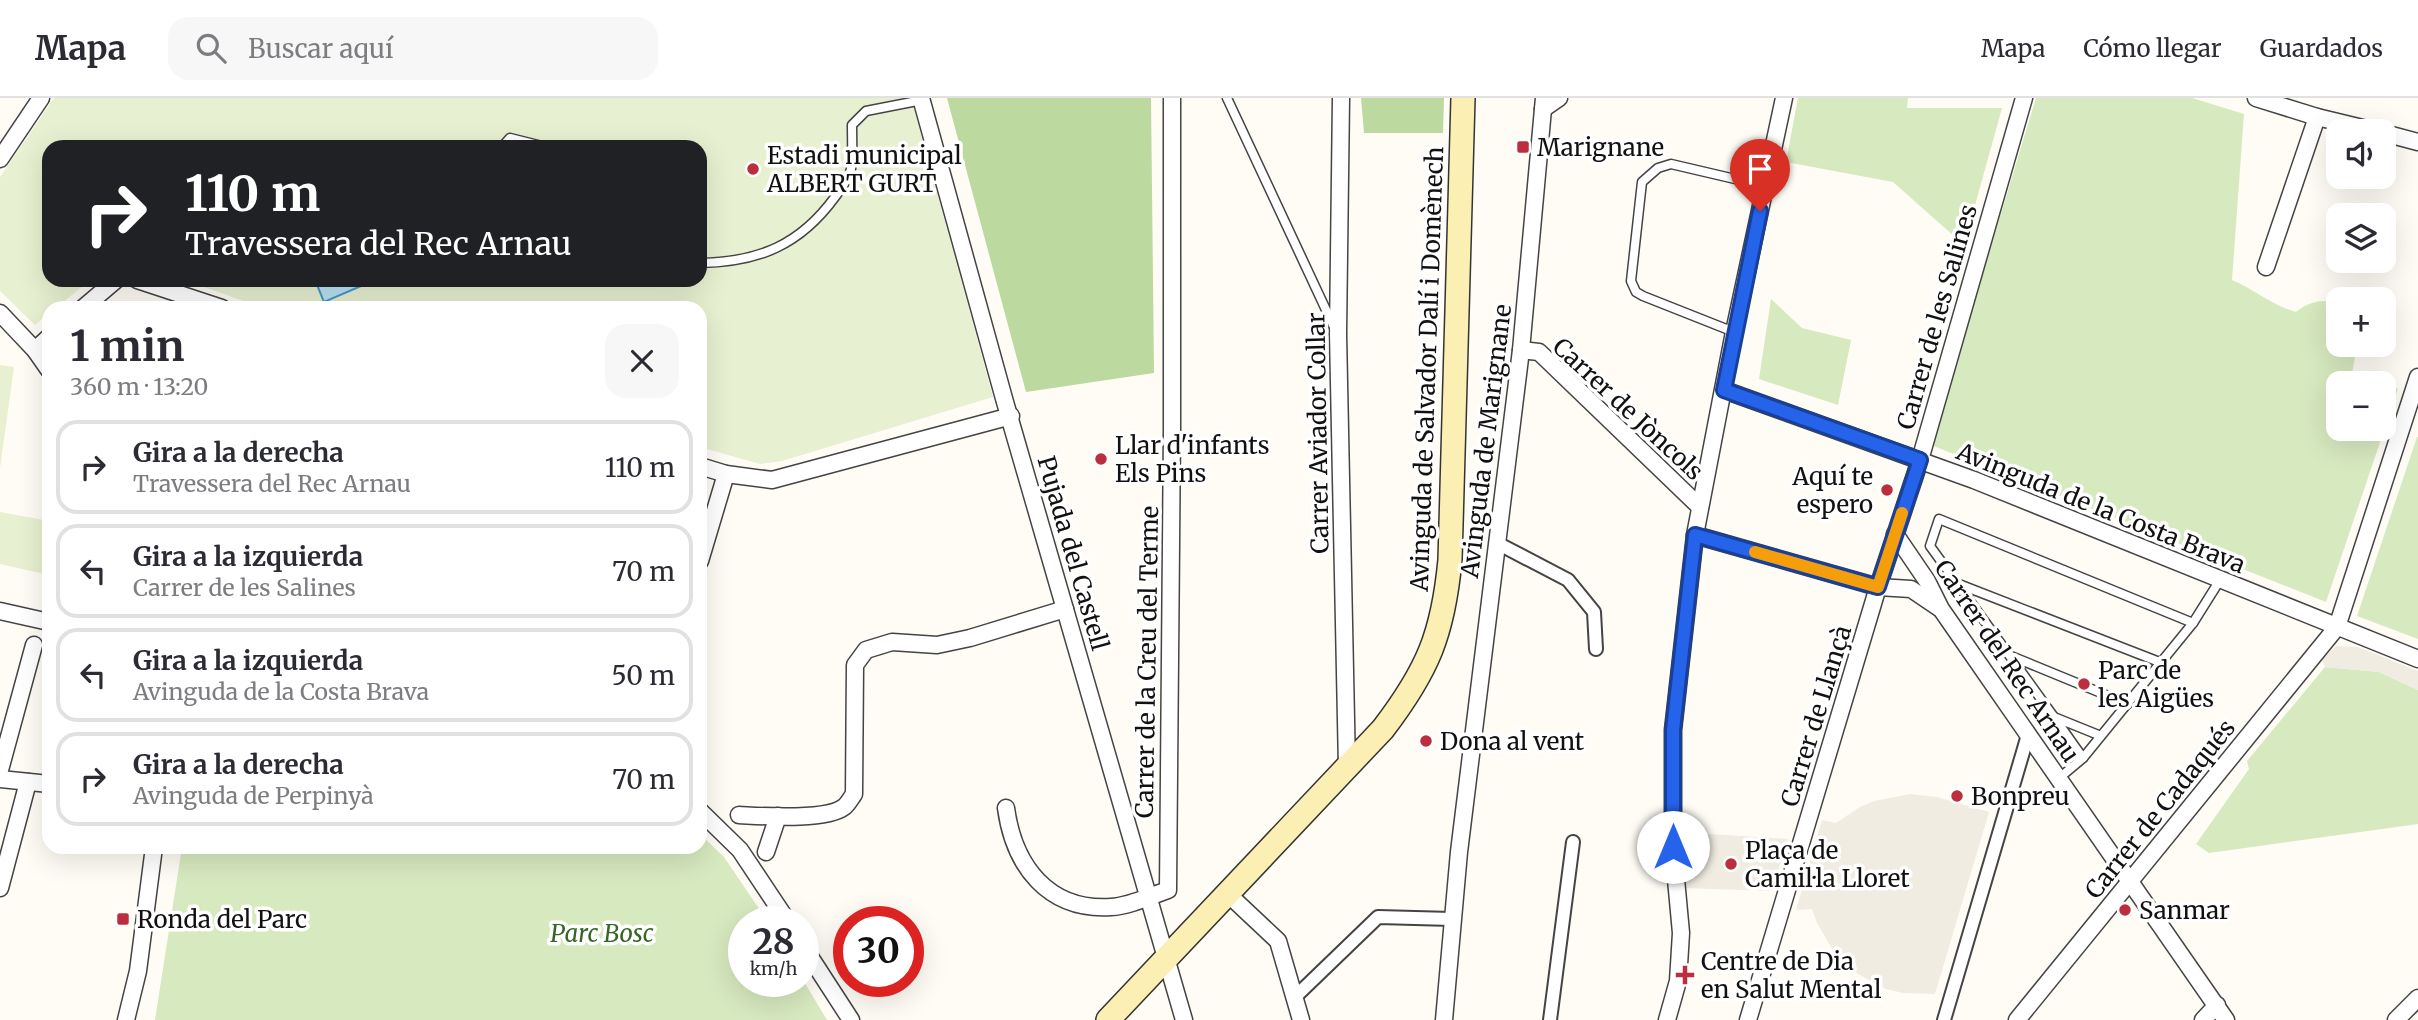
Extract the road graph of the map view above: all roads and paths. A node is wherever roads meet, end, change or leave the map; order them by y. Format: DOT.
graph roads {
  1 [pos="41,98"];
  2 [pos="1172,98"];
  3 [pos="1227,98"];
  4 [pos="1341,98"];
  5 [pos="1463,98"];
  6 [pos="1559,98"];
  7 [pos="1784,98"];
  8 [pos="2024,98"];
  9 [pos="2256,98"];
  10 [pos="922,99"];
  11 [pos="1543,103"];
  12 [pos="2317,117"];
  13 [pos="2326,119"];
  14 [pos="2396,136"];
  15 [pos="2418,142"];
  16 [pos="0,159"];
  17 [pos="1765,186"];
  18 [pos="707,263"];
  19 [pos="2266,267"];
  20 [pos="108,287"];
  21 [pos="158,287"];
  22 [pos="91,301"];
  23 [pos="201,301"];
  24 [pos="0,313"];
  25 [pos="1734,332"];
  26 [pos="1338,334"];
  27 [pos="42,344"];
  28 [pos="1521,349"];
  29 [pos="35,350"];
  30 [pos="42,360"];
  31 [pos="2418,377"];
  32 [pos="1724,390"];
  33 [pos="1010,416"];
  34 [pos="1920,460"];
  35 [pos="707,468"];
  36 [pos="726,474"];
  37 [pos="1700,508"];
  38 [pos="1895,534"];
  39 [pos="1695,535"];
  40 [pos="707,538"];
  41 [pos="1497,543"];
  42 [pos="2220,580"];
  43 [pos="1956,583"];
  44 [pos="1878,587"];
  45 [pos="1065,609"];
  46 [pos="1941,610"];
  47 [pos="0,611"];
  48 [pos="42,620"];
  49 [pos="2193,623"];
  50 [pos="2337,627"];
  51 [pos="34,645"];
  52 [pos="1596,649"];
  53 [pos="2008,655"];
  54 [pos="2418,659"];
  55 [pos="2162,663"];
  56 [pos="2128,704"];
  57 [pos="2054,717"];
  58 [pos="2028,735"];
  59 [pos="2101,736"];
  60 [pos="2083,758"];
  61 [pos="1347,768"];
  62 [pos="0,770"];
  63 [pos="0,779"];
  64 [pos="2058,779"];
  65 [pos="28,782"];
  66 [pos="42,783"];
  67 [pos="1006,808"];
  68 [pos="739,815"];
  69 [pos="778,816"];
  70 [pos="707,818"];
  71 [pos="1573,842"];
  72 [pos="766,852"];
  73 [pos="153,854"];
  74 [pos="2132,880"];
  75 [pos="0,888"];
  76 [pos="1228,894"];
  77 [pos="1147,897"];
  78 [pos="777,906"];
  79 [pos="1452,919"];
  80 [pos="1166,960"];
  81 [pos="819,971"];
  82 [pos="1295,998"];
  83 [pos="2418,998"];
  84 [pos="2217,1005"];
  85 [pos="126,1020"];
  86 [pos="851,1020"];
  87 [pos="1108,1020"];
  88 [pos="1184,1020"];
  89 [pos="1301,1020"];
  90 [pos="1444,1020"];
  91 [pos="1550,1020"];
  92 [pos="1667,1020"];
  93 [pos="1748,1020"];
  94 [pos="1944,1020"];
  95 [pos="2017,1020"];
  96 [pos="2203,1020"];
  97 [pos="2226,1020"];
  98 [pos="2396,1020"];
  1 -- 16 [label="street"];
  2 -- 77 [label="street, Carrer de la Creu del Terme"];
  3 -- 26 [label="lane"];
  4 -- 26 [label="street, Carrer Aviador Collar"];
  5 -- 61 [label="main road, Avinguda de Salvador Dalí i Domènech"];
  6 -- 11 [label="street"];
  7 -- 17 [label="street"];
  8 -- 34 [label="street, Carrer de les Salines"];
  9 -- 12 [label="street"];
  10 -- 18 [label="lane"];
  10 -- 33 [label="street, Pujada del Castell"];
  11 -- 28 [label="street, Avinguda de Marignane"];
  12 -- 13 [label="street"];
  12 -- 19 [label="street"];
  14 -- 15 [label="street"];
  17 -- 25 [label="street"];
  17 -- 25 [label="lane"];
  20 -- 22 [label="street"];
  21 -- 23 [label="street"];
  24 -- 29 [label="street"];
  25 -- 32 [label="street"];
  26 -- 61 [label="street, Carrer Aviador Collar"];
  27 -- 29 [label="street"];
  28 -- 37 [label="street, Carrer de Jòncols"];
  28 -- 41 [label="street, Avinguda de Marignane"];
  29 -- 30 [label="street"];
  31 -- 50 [label="street"];
  32 -- 34 [label="street, Avinguda de la Costa Brava"];
  32 -- 37 [label="street"];
  33 -- 36 [label="street"];
  33 -- 45 [label="street, Pujada del Castell"];
  34 -- 38 [label="street, Carrer de les Salines"];
  34 -- 42 [label="street, Avinguda de la Costa Brava"];
  35 -- 36 [label="street"];
  36 -- 40 [label="street"];
  37 -- 39 [label="street"];
  38 -- 44 [label="street, Carrer de les Salines"];
  38 -- 46 [label="street, Carrer del Rec Arnau"];
  39 -- 44 [label="street"];
  39 -- 92 [label="street"];
  41 -- 52 [label="street"];
  41 -- 79 [label="street, Avinguda de Marignane"];
  42 -- 49 [label="lane"];
  42 -- 50 [label="street, Avinguda de la Costa Brava"];
  43 -- 49 [label="lane"];
  43 -- 53 [label="lane"];
  43 -- 55 [label="lane"];
  44 -- 46 [label="street"];
  44 -- 93 [label="street, Carrer de Llançà"];
  45 -- 69 [label="street"];
  45 -- 77 [label="street, Pujada del Castell"];
  46 -- 58 [label="street, Carrer del Rec Arnau"];
  47 -- 48 [label="street"];
  49 -- 55 [label="lane"];
  50 -- 54 [label="street, Avinguda de la Costa Brava"];
  50 -- 74 [label="street, Carrer de Cadaqués"];
  51 -- 62 [label="street"];
  53 -- 56 [label="lane"];
  53 -- 57 [label="lane"];
  55 -- 56 [label="lane"];
  56 -- 59 [label="lane"];
  57 -- 59 [label="lane"];
  57 -- 60 [label="lane"];
  58 -- 64 [label="street, Carrer del Rec Arnau"];
  58 -- 94 [label="street"];
  59 -- 60 [label="lane"];
  60 -- 64 [label="lane"];
  61 -- 76 [label="main road, Avinguda de Salvador Dalí i Domènech"];
  63 -- 65 [label="street"];
  64 -- 74 [label="street, Carrer del Rec Arnau"];
  65 -- 66 [label="street"];
  65 -- 75 [label="street"];
  67 -- 77 [label="street"];
  68 -- 69 [label="street"];
  69 -- 72 [label="street"];
  70 -- 78 [label="street"];
  71 -- 91 [label="street"];
  73 -- 85 [label="street"];
  74 -- 84 [label="street, Carrer del Rec Arnau"];
  74 -- 95 [label="street, Carrer de Cadaqués"];
  76 -- 80 [label="main road, Avinguda de Salvador Dalí i Domènech"];
  76 -- 82 [label="street"];
  77 -- 80 [label="street, Pujada del Castell"];
  79 -- 82 [label="street"];
  79 -- 90 [label="street, Avinguda de Marignane"];
  80 -- 87 [label="main road, Avinguda de Salvador Dalí i Domènech"];
  80 -- 88 [label="street, Pujada del Castell"];
  81 -- 86 [label="street"];
  82 -- 89 [label="street"];
  83 -- 98 [label="street"];
  84 -- 96 [label="street"];
  84 -- 97 [label="street, Carrer del Rec Arnau"];
}
